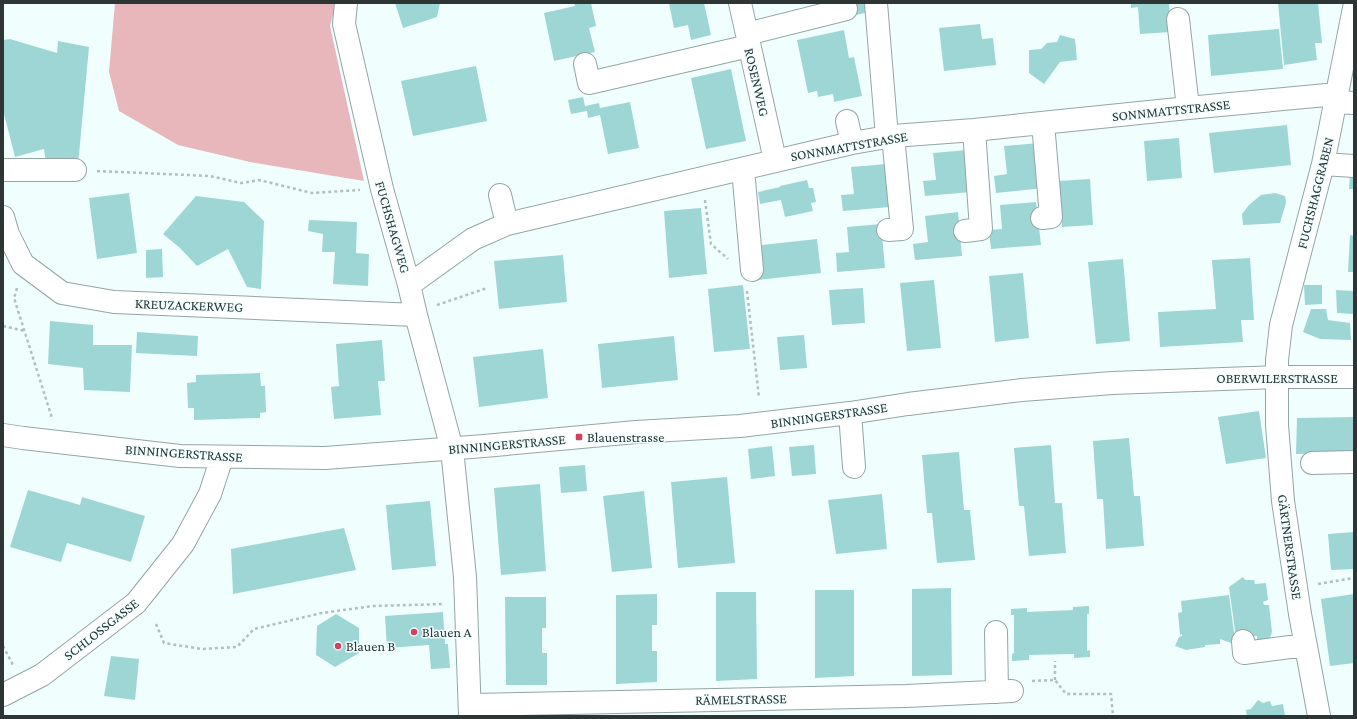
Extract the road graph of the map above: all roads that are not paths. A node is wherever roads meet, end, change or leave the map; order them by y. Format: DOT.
graph roads {
  1 [pos="346,3"];
  2 [pos="740,3"];
  3 [pos="876,3"];
  4 [pos="1354,8"];
  5 [pos="846,9"];
  6 [pos="1178,19"];
  7 [pos="748,40"];
  8 [pos="1350,46"];
  9 [pos="585,64"];
  10 [pos="1342,100"];
  11 [pos="1188,108"];
  12 [pos="846,121"];
  13 [pos="1043,123"];
  14 [pos="974,130"];
  15 [pos="890,137"];
  16 [pos="852,143"];
  17 [pos="1354,151"];
  18 [pos="1325,156"];
  19 [pos="775,160"];
  20 [pos="1354,166"];
  21 [pos="743,169"];
  22 [pos="3,170"];
  23 [pos="85,170"];
  24 [pos="500,195"];
  25 [pos="3,217"];
  26 [pos="1042,218"];
  27 [pos="507,224"];
  28 [pos="888,230"];
  29 [pos="966,231"];
  30 [pos="752,270"];
  31 [pos="409,284"];
  32 [pos="416,313"];
  33 [pos="1277,377"];
  34 [pos="1354,377"];
  35 [pos="1201,379"];
  36 [pos="850,413"];
  37 [pos="3,435"];
  38 [pos="452,449"];
  39 [pos="222,457"];
  40 [pos="1354,462"];
  41 [pos="1312,463"];
  42 [pos="854,467"];
  43 [pos="996,632"];
  44 [pos="1243,642"];
  45 [pos="1305,645"];
  46 [pos="3,695"];
  47 [pos="470,710"];
  48 [pos="1318,716"];
  1 -- 31 [label="street, FUCHSHAGWEG"];
  2 -- 7 [label="street, ROSENWEG"];
  3 -- 15 [label="street"];
  4 -- 8 [label="street, FUCHSHAGGRABEN"];
  5 -- 7 [label="street"];
  6 -- 11 [label="street"];
  7 -- 9 [label="street"];
  7 -- 19 [label="street, ROSENWEG"];
  8 -- 10 [label="street, FUCHSHAGGRABEN"];
  10 -- 11 [label="street, SONNMATTSTRASSE"];
  10 -- 18 [label="street, FUCHSHAGGRABEN"];
  11 -- 13 [label="street, SONNMATTSTRASSE"];
  12 -- 16 [label="street"];
  13 -- 14 [label="street, SONNMATTSTRASSE"];
  13 -- 26 [label="street"];
  14 -- 15 [label="street, SONNMATTSTRASSE"];
  14 -- 29 [label="street"];
  15 -- 16 [label="street, SONNMATTSTRASSE"];
  15 -- 28 [label="street"];
  16 -- 19 [label="street, SONNMATTSTRASSE"];
  17 -- 18 [label="street"];
  18 -- 20 [label="street"];
  18 -- 33 [label="street, FUCHSHAGGRABEN"];
  19 -- 21 [label="street, SONNMATTSTRASSE"];
  21 -- 27 [label="street, SONNMATTSTRASSE"];
  21 -- 30 [label="street"];
  22 -- 23 [label="street"];
  24 -- 27 [label="street"];
  25 -- 32 [label="street, KREUZACKERWEG"];
  27 -- 31 [label="street, SONNMATTSTRASSE"];
  31 -- 32 [label="street, FUCHSHAGWEG"];
  32 -- 38 [label="street, FUCHSHAGWEG"];
  33 -- 34 [label="street, OBERWILERSTRASSE"];
  33 -- 35 [label="street, OBERWILERSTRASSE"];
  33 -- 45 [label="street, GÄRTNERSTRASSE"];
  35 -- 36 [label="street, BINNINGERSTRASSE"];
  36 -- 38 [label="street, BINNINGERSTRASSE"];
  36 -- 42 [label="street"];
  37 -- 39 [label="street, BINNINGERSTRASSE"];
  38 -- 39 [label="street, BINNINGERSTRASSE"];
  38 -- 47 [label="street"];
  39 -- 46 [label="street, SCHLOSSGASSE"];
  40 -- 41 [label="street"];
  43 -- 47 [label="street, RÄMELSTRASSE"];
  44 -- 45 [label="street"];
  45 -- 48 [label="street, GÄRTNERSTRASSE"];
}
